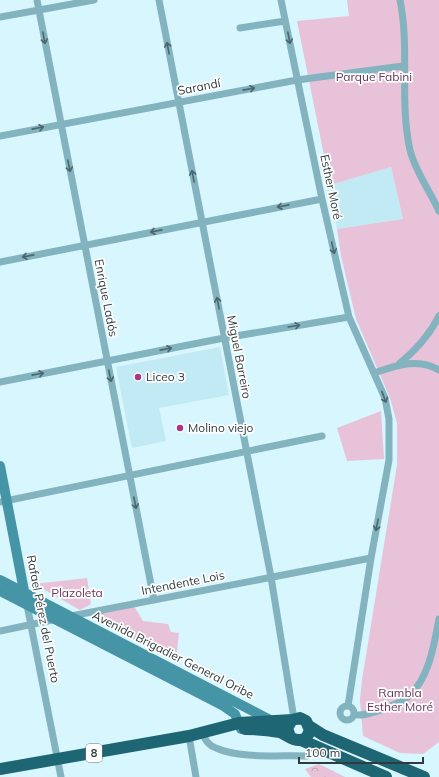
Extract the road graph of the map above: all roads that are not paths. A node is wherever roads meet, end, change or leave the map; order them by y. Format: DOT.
graph roads {
  1 [pos="37,0"];
  2 [pos="94,0"];
  3 [pos="158,0"];
  4 [pos="281,0"];
  5 [pos="400,0"];
  6 [pos="39,10"];
  7 [pos="0,17"];
  8 [pos="285,21"];
  9 [pos="240,28"];
  10 [pos="403,66"];
  11 [pos="297,80"];
  12 [pos="178,102"];
  13 [pos="61,124"];
  14 [pos="0,136"];
  15 [pos="322,199"];
  16 [pos="439,211"];
  17 [pos="202,221"];
  18 [pos="84,245"];
  19 [pos="0,262"];
  20 [pos="439,312"];
  21 [pos="439,316"];
  22 [pos="349,317"];
  23 [pos="439,323"];
  24 [pos="224,338"];
  25 [pos="107,360"];
  26 [pos="399,365"];
  27 [pos="439,370"];
  28 [pos="374,374"];
  29 [pos="0,382"];
  30 [pos="322,436"];
  31 [pos="246,452"];
  32 [pos="0,466"];
  33 [pos="130,476"];
  34 [pos="3,501"];
  35 [pos="371,558"];
  36 [pos="271,578"];
  37 [pos="0,580"];
  38 [pos="0,591"];
  39 [pos="24,592"];
  40 [pos="154,600"];
  41 [pos="27,605"];
  42 [pos="71,616"];
  43 [pos="439,619"];
  44 [pos="55,620"];
  45 [pos="31,625"];
  46 [pos="0,631"];
  47 [pos="199,688"];
  48 [pos="348,706"];
  49 [pos="354,714"];
  50 [pos="293,719"];
  51 [pos="270,720"];
  52 [pos="240,726"];
  53 [pos="309,726"];
  54 [pos="203,735"];
  55 [pos="189,736"];
  56 [pos="296,739"];
  57 [pos="306,756"];
  58 [pos="58,759"];
  59 [pos="0,769"];
  60 [pos="61,777"];
  61 [pos="196,777"];
  62 [pos="386,777"];
  63 [pos="424,777"];
  1 -- 6 [label="street, Enrique Ladós"];
  2 -- 6 [label="street"];
  12 -- 3 [label="street, Miguel Barreiro, one-way"];
  4 -- 8 [label="street, Esther Moré"];
  5 -- 10 [label="street"];
  6 -- 7 [label="street"];
  6 -- 13 [label="street, Enrique Ladós, one-way"];
  8 -- 9 [label="street"];
  8 -- 11 [label="street, Esther Moré, one-way"];
  10 -- 11 [label="street, Sarandí"];
  10 -- 16 [label="street"];
  12 -- 11 [label="street, Sarandí, one-way"];
  11 -- 15 [label="street, Esther Moré"];
  12 -- 13 [label="street, Sarandí"];
  17 -- 12 [label="street, Miguel Barreiro, one-way"];
  14 -- 13 [label="street, Sarandí, one-way"];
  13 -- 18 [label="street, Enrique Ladós, one-way"];
  15 -- 17 [label="street, one-way"];
  15 -- 22 [label="street, Esther Moré, one-way"];
  17 -- 18 [label="street, one-way"];
  24 -- 17 [label="street, Miguel Barreiro, one-way"];
  18 -- 19 [label="street, one-way"];
  18 -- 25 [label="street, Enrique Ladós"];
  20 -- 21 [label="street"];
  21 -- 23 [label="street"];
  21 -- 26 [label="street"];
  24 -- 22 [label="street, one-way"];
  22 -- 28 [label="street, Esther Moré"];
  25 -- 24 [label="street, one-way"];
  24 -- 31 [label="street, Miguel Barreiro"];
  29 -- 25 [label="street, one-way"];
  25 -- 33 [label="street, Enrique Ladós, one-way"];
  26 -- 27 [label="street"];
  26 -- 28 [label="street"];
  28 -- 35 [label="street, Esther Moré, one-way"];
  30 -- 31 [label="street"];
  31 -- 33 [label="street"];
  31 -- 36 [label="street, Miguel Barreiro"];
  32 -- 34 [label="main road, Rafael Pérez del Puerto"];
  33 -- 34 [label="street"];
  33 -- 40 [label="street, Enrique Ladós, one-way"];
  34 -- 39 [label="main road, Rafael Pérez del Puerto"];
  35 -- 36 [label="street, Intendente Lois"];
  35 -- 48 [label="street, Esther Moré"];
  36 -- 40 [label="street, Intendente Lois"];
  36 -- 50 [label="street, Miguel Barreiro"];
  37 -- 39 [label="main road, Avenida Brigadier General Oribe"];
  38 -- 41 [label="main road, Avenida Brigadier General Oribe"];
  39 -- 41 [label="main road, Rafael Pérez del Puerto"];
  39 -- 42 [label="main road, Avenida Brigadier General Oribe"];
  40 -- 42 [label="street, Intendente Lois"];
  41 -- 44 [label="main road, Avenida Brigadier General Oribe"];
  41 -- 45 [label="street, Rafael Pérez del Puerto"];
  42 -- 44 [label="street, Intendente Lois"];
  42 -- 47 [label="main road, Avenida Brigadier General Oribe"];
  43 -- 49 [label="street"];
  44 -- 45 [label="street, Intendente Lois"];
  44 -- 47 [label="main road, Avenida Brigadier General Oribe"];
  45 -- 46 [label="street, Intendente Lois"];
  45 -- 58 [label="street, Rafael Pérez del Puerto"];
  47 -- 51 [label="main road, Avenida Brigadier General Oribe"];
  47 -- 52 [label="main road, Avenida Brigadier General Oribe"];
  48 -- 49 [label="street"];
  48 -- 49 [label="street"];
  50 -- 51 [label="highway, 8"];
  50 -- 53 [label="highway, 8"];
  50 -- 56 [label="highway"];
  51 -- 52 [label="highway, 8"];
  52 -- 54 [label="highway, 8"];
  52 -- 55 [label="highway, 8"];
  52 -- 56 [label="highway, 8"];
  53 -- 56 [label="highway"];
  53 -- 63 [label="highway, 8"];
  54 -- 55 [label="highway, 8"];
  54 -- 57 [label="street"];
  55 -- 58 [label="highway, 8"];
  55 -- 61 [label="street"];
  56 -- 62 [label="highway, 8"];
  58 -- 59 [label="highway, 8"];
  58 -- 60 [label="street, Rafael Pérez del Puerto"];
}
